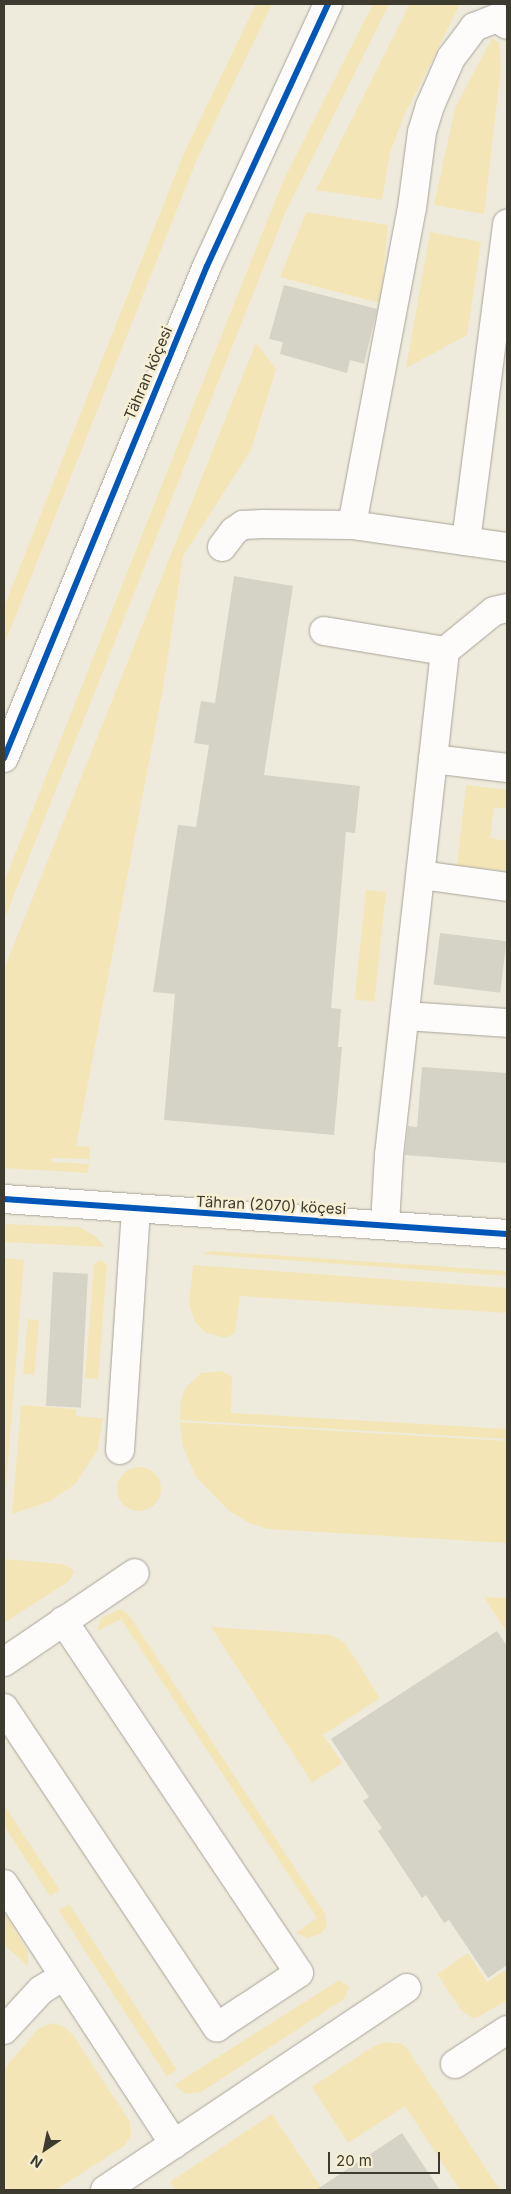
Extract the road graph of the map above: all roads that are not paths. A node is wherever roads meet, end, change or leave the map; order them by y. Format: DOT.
graph roads {
  1 [pos="328,4"];
  2 [pos="504,16"];
  3 [pos="507,224"];
  4 [pos="352,525"];
  5 [pos="466,541"];
  6 [pos="222,547"];
  7 [pos="507,547"];
  8 [pos="507,608"];
  9 [pos="324,631"];
  10 [pos="445,651"];
  11 [pos="4,758"];
  12 [pos="433,759"];
  13 [pos="507,768"];
  14 [pos="421,875"];
  15 [pos="507,887"];
  16 [pos="404,1016"];
  17 [pos="507,1023"];
  18 [pos="4,1199"];
  19 [pos="136,1210"];
  20 [pos="385,1224"];
  21 [pos="507,1234"];
  22 [pos="120,1450"];
  23 [pos="135,1573"];
  24 [pos="63,1621"];
  25 [pos="4,1662"];
  26 [pos="4,1708"];
  27 [pos="4,1884"];
  28 [pos="64,1976"];
  29 [pos="406,1988"];
  30 [pos="4,2030"];
  31 [pos="507,2030"];
  32 [pos="456,2064"];
  33 [pos="174,2144"];
  34 [pos="105,2190"];
  1 -- 11 [label="street, Tähran köçesi"];
  2 -- 4 [label="street"];
  3 -- 5 [label="street"];
  4 -- 5 [label="street"];
  4 -- 6 [label="street"];
  5 -- 7 [label="street"];
  8 -- 10 [label="street"];
  9 -- 10 [label="street"];
  10 -- 12 [label="street"];
  12 -- 13 [label="street"];
  12 -- 14 [label="street"];
  14 -- 15 [label="street"];
  14 -- 16 [label="street"];
  16 -- 17 [label="street"];
  16 -- 20 [label="street"];
  18 -- 19 [label="street, Tähran (2070) köçesi"];
  19 -- 20 [label="street, Tähran (2070) köçesi"];
  19 -- 22 [label="street"];
  20 -- 21 [label="street, Tähran (2070) köçesi"];
  23 -- 24 [label="street"];
  24 -- 25 [label="street"];
  24 -- 26 [label="street"];
  27 -- 28 [label="street"];
  28 -- 30 [label="street"];
  28 -- 33 [label="street"];
  29 -- 33 [label="street"];
  31 -- 32 [label="street"];
  33 -- 34 [label="street"];
}
